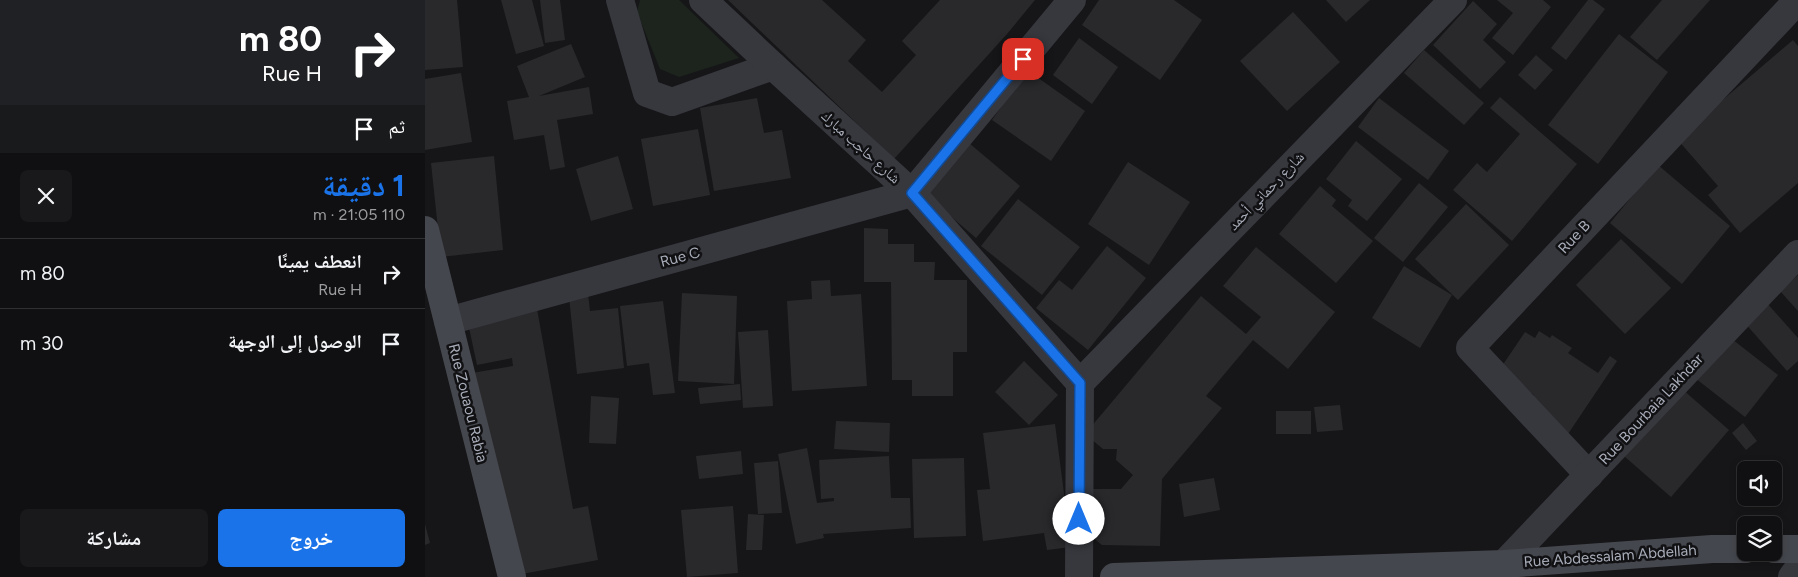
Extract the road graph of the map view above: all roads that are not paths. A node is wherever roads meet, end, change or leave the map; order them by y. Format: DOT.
graph roads {
  1 [pos="621,0"];
  2 [pos="703,0"];
  3 [pos="1072,0"];
  4 [pos="1453,0"];
  5 [pos="1798,0"];
  6 [pos="773,66"];
  7 [pos="912,193"];
  8 [pos="425,230"];
  9 [pos="1798,254"];
  10 [pos="448,321"];
  11 [pos="1080,383"];
  12 [pos="1589,475"];
  13 [pos="1737,549"];
  14 [pos="1782,549"];
  15 [pos="1798,549"];
  16 [pos="1504,564"];
  17 [pos="1798,569"];
  18 [pos="512,577"];
  19 [pos="1079,577"];
  20 [pos="1114,577"];
  21 [pos="1792,577"];
  1 -- 6 [label="street"];
  2 -- 6 [label="street, شارع حاجب مبارك"];
  3 -- 7 [label="street"];
  4 -- 11 [label="street, شارع رحماني أحمد"];
  5 -- 12 [label="street, Rue B"];
  6 -- 7 [label="street, شارع حاجب مبارك"];
  7 -- 10 [label="street, Rue C"];
  7 -- 11 [label="street, شارع حاجب مبارك"];
  8 -- 10 [label="main road, Rue Zouaou Rabia"];
  9 -- 12 [label="street, Rue Bourbaia Lakhdar"];
  10 -- 18 [label="main road, Rue Zouaou Rabia"];
  11 -- 19 [label="street"];
  12 -- 16 [label="street, Rue Bourbaia Lakhdar"];
  13 -- 16 [label="main road, Rue Abdessalam Abdellah"];
  14 -- 15 [label="main road"];
  16 -- 20 [label="main road, Rue Abdessalam Abdellah"];
  17 -- 21 [label="street"];
}
